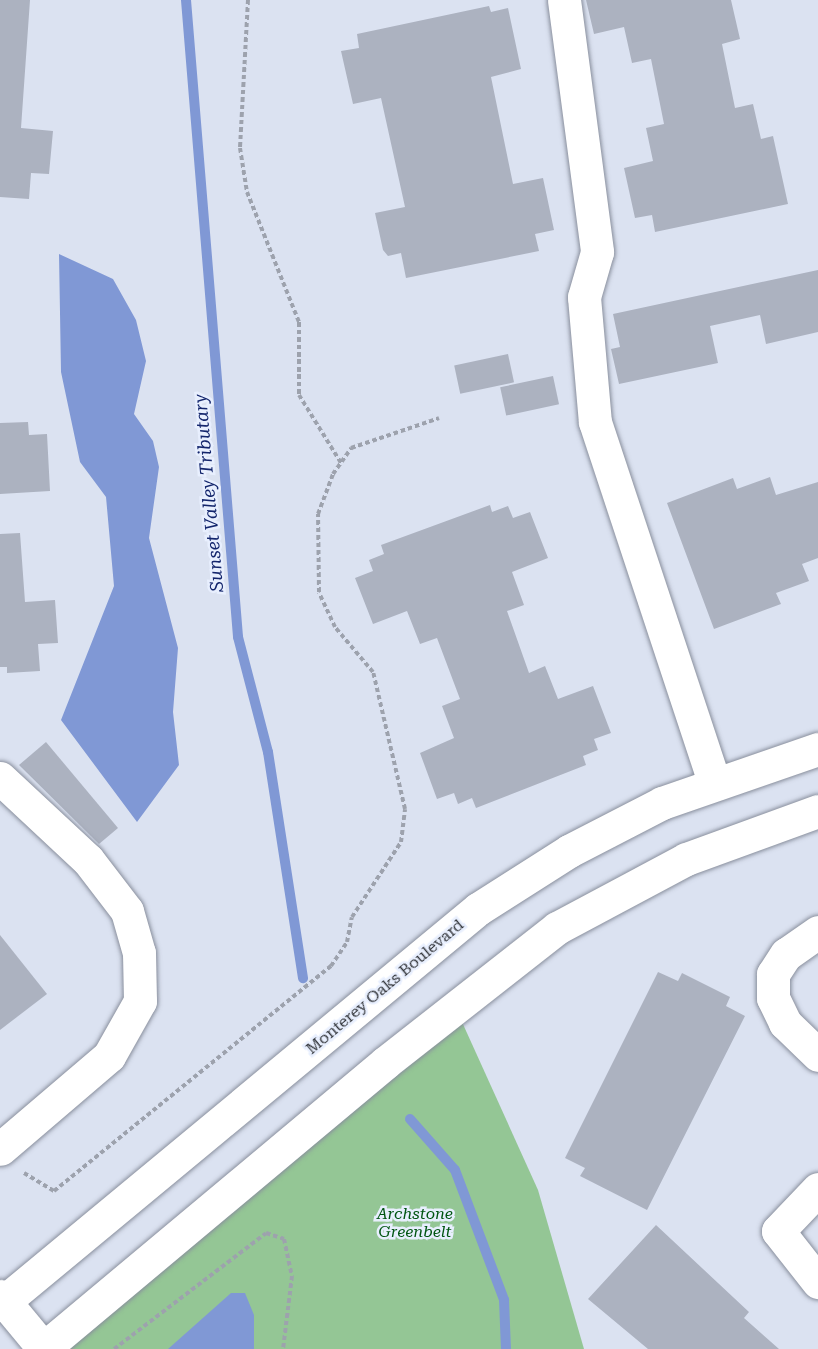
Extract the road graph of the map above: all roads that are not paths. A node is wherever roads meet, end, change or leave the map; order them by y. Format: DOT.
graph roads {
  1 [pos="564,0"];
  2 [pos="818,749"];
  3 [pos="0,778"];
  4 [pos="714,783"];
  5 [pos="818,811"];
  6 [pos="818,932"];
  7 [pos="818,1055"];
  8 [pos="9,1159"];
  9 [pos="818,1189"];
  10 [pos="818,1282"];
  11 [pos="1,1301"];
  12 [pos="44,1349"];
  1 -- 4 [label="street"];
  2 -- 4 [label="street, Monterey Oaks Boulevard"];
  3 -- 8 [label="street"];
  4 -- 11 [label="street, Monterey Oaks Boulevard"];
  5 -- 12 [label="street"];
  6 -- 7 [label="street"];
  9 -- 10 [label="street"];
  11 -- 12 [label="street"];
}
